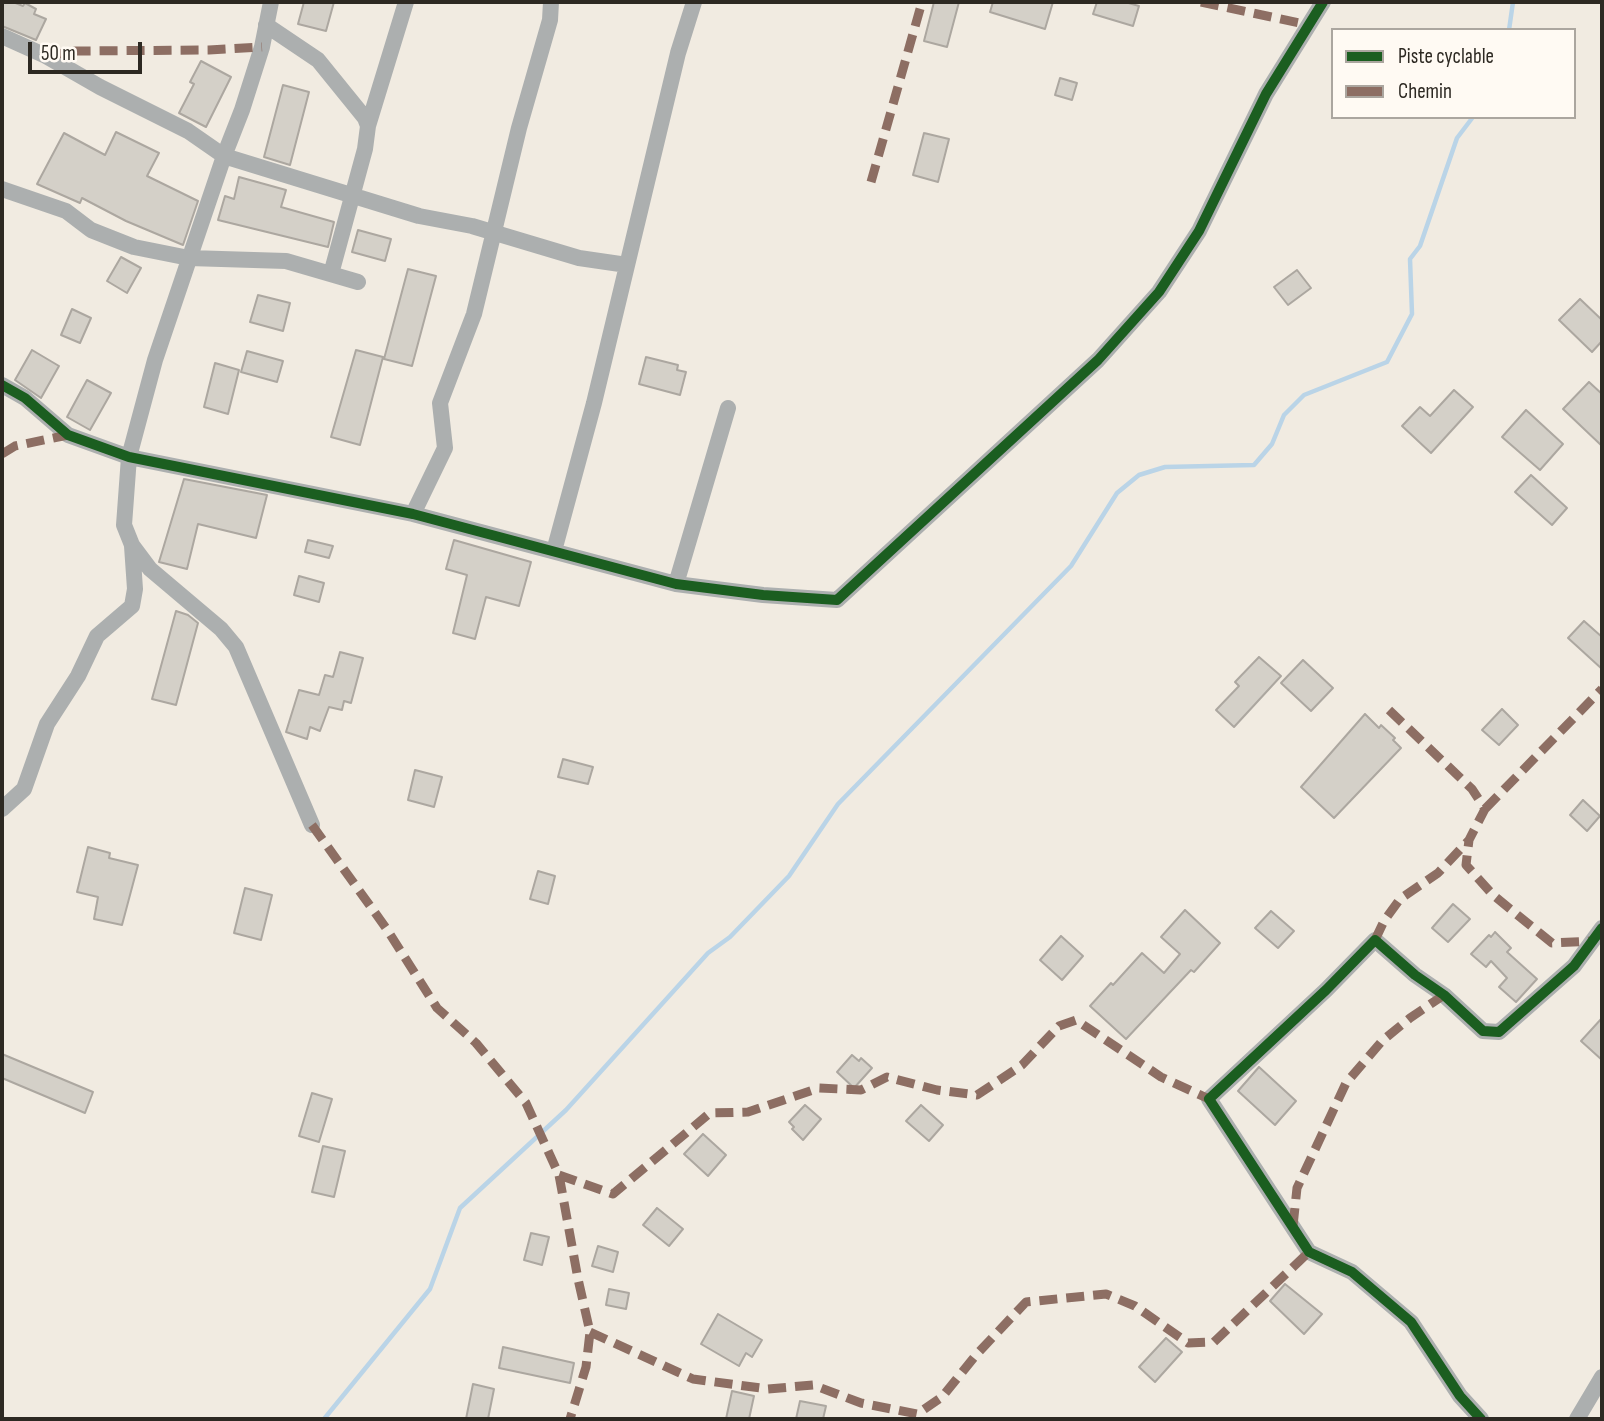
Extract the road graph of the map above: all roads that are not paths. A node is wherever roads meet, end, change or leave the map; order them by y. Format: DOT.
graph roads {
  1 [pos="271,2"];
  2 [pos="406,2"];
  3 [pos="551,2"];
  4 [pos="694,2"];
  5 [pos="1323,2"];
  6 [pos="266,25"];
  7 [pos="2,36"];
  8 [pos="368,126"];
  9 [pos="223,156"];
  10 [pos="2,189"];
  11 [pos="352,195"];
  12 [pos="494,234"];
  13 [pos="189,258"];
  14 [pos="627,265"];
  15 [pos="331,274"];
  16 [pos="358,282"];
  17 [pos="2,385"];
  18 [pos="727,408"];
  19 [pos="129,457"];
  20 [pos="413,514"];
  21 [pos="132,545"];
  22 [pos="554,551"];
  23 [pos="676,584"];
  24 [pos="2,809"];
  25 [pos="312,825"];
  26 [pos="1602,928"];
  27 [pos="1602,1377"];
  28 [pos="1481,1419"];
  29 [pos="1577,1419"];
  1 -- 6 [label="street"];
  2 -- 8 [label="street"];
  3 -- 12 [label="street"];
  4 -- 14 [label="street"];
  5 -- 23 [label="street"];
  6 -- 8 [label="street"];
  6 -- 9 [label="street"];
  7 -- 9 [label="street"];
  8 -- 11 [label="street"];
  9 -- 11 [label="street"];
  9 -- 13 [label="street"];
  10 -- 13 [label="street"];
  11 -- 12 [label="street"];
  11 -- 15 [label="street"];
  12 -- 14 [label="street"];
  12 -- 20 [label="street"];
  13 -- 15 [label="street"];
  13 -- 19 [label="street"];
  14 -- 22 [label="street"];
  15 -- 16 [label="street"];
  17 -- 19 [label="street"];
  18 -- 23 [label="street"];
  19 -- 20 [label="street"];
  19 -- 21 [label="street"];
  20 -- 22 [label="street"];
  21 -- 24 [label="street"];
  21 -- 25 [label="street"];
  22 -- 23 [label="street"];
  26 -- 28 [label="street"];
  27 -- 29 [label="street"];
}
